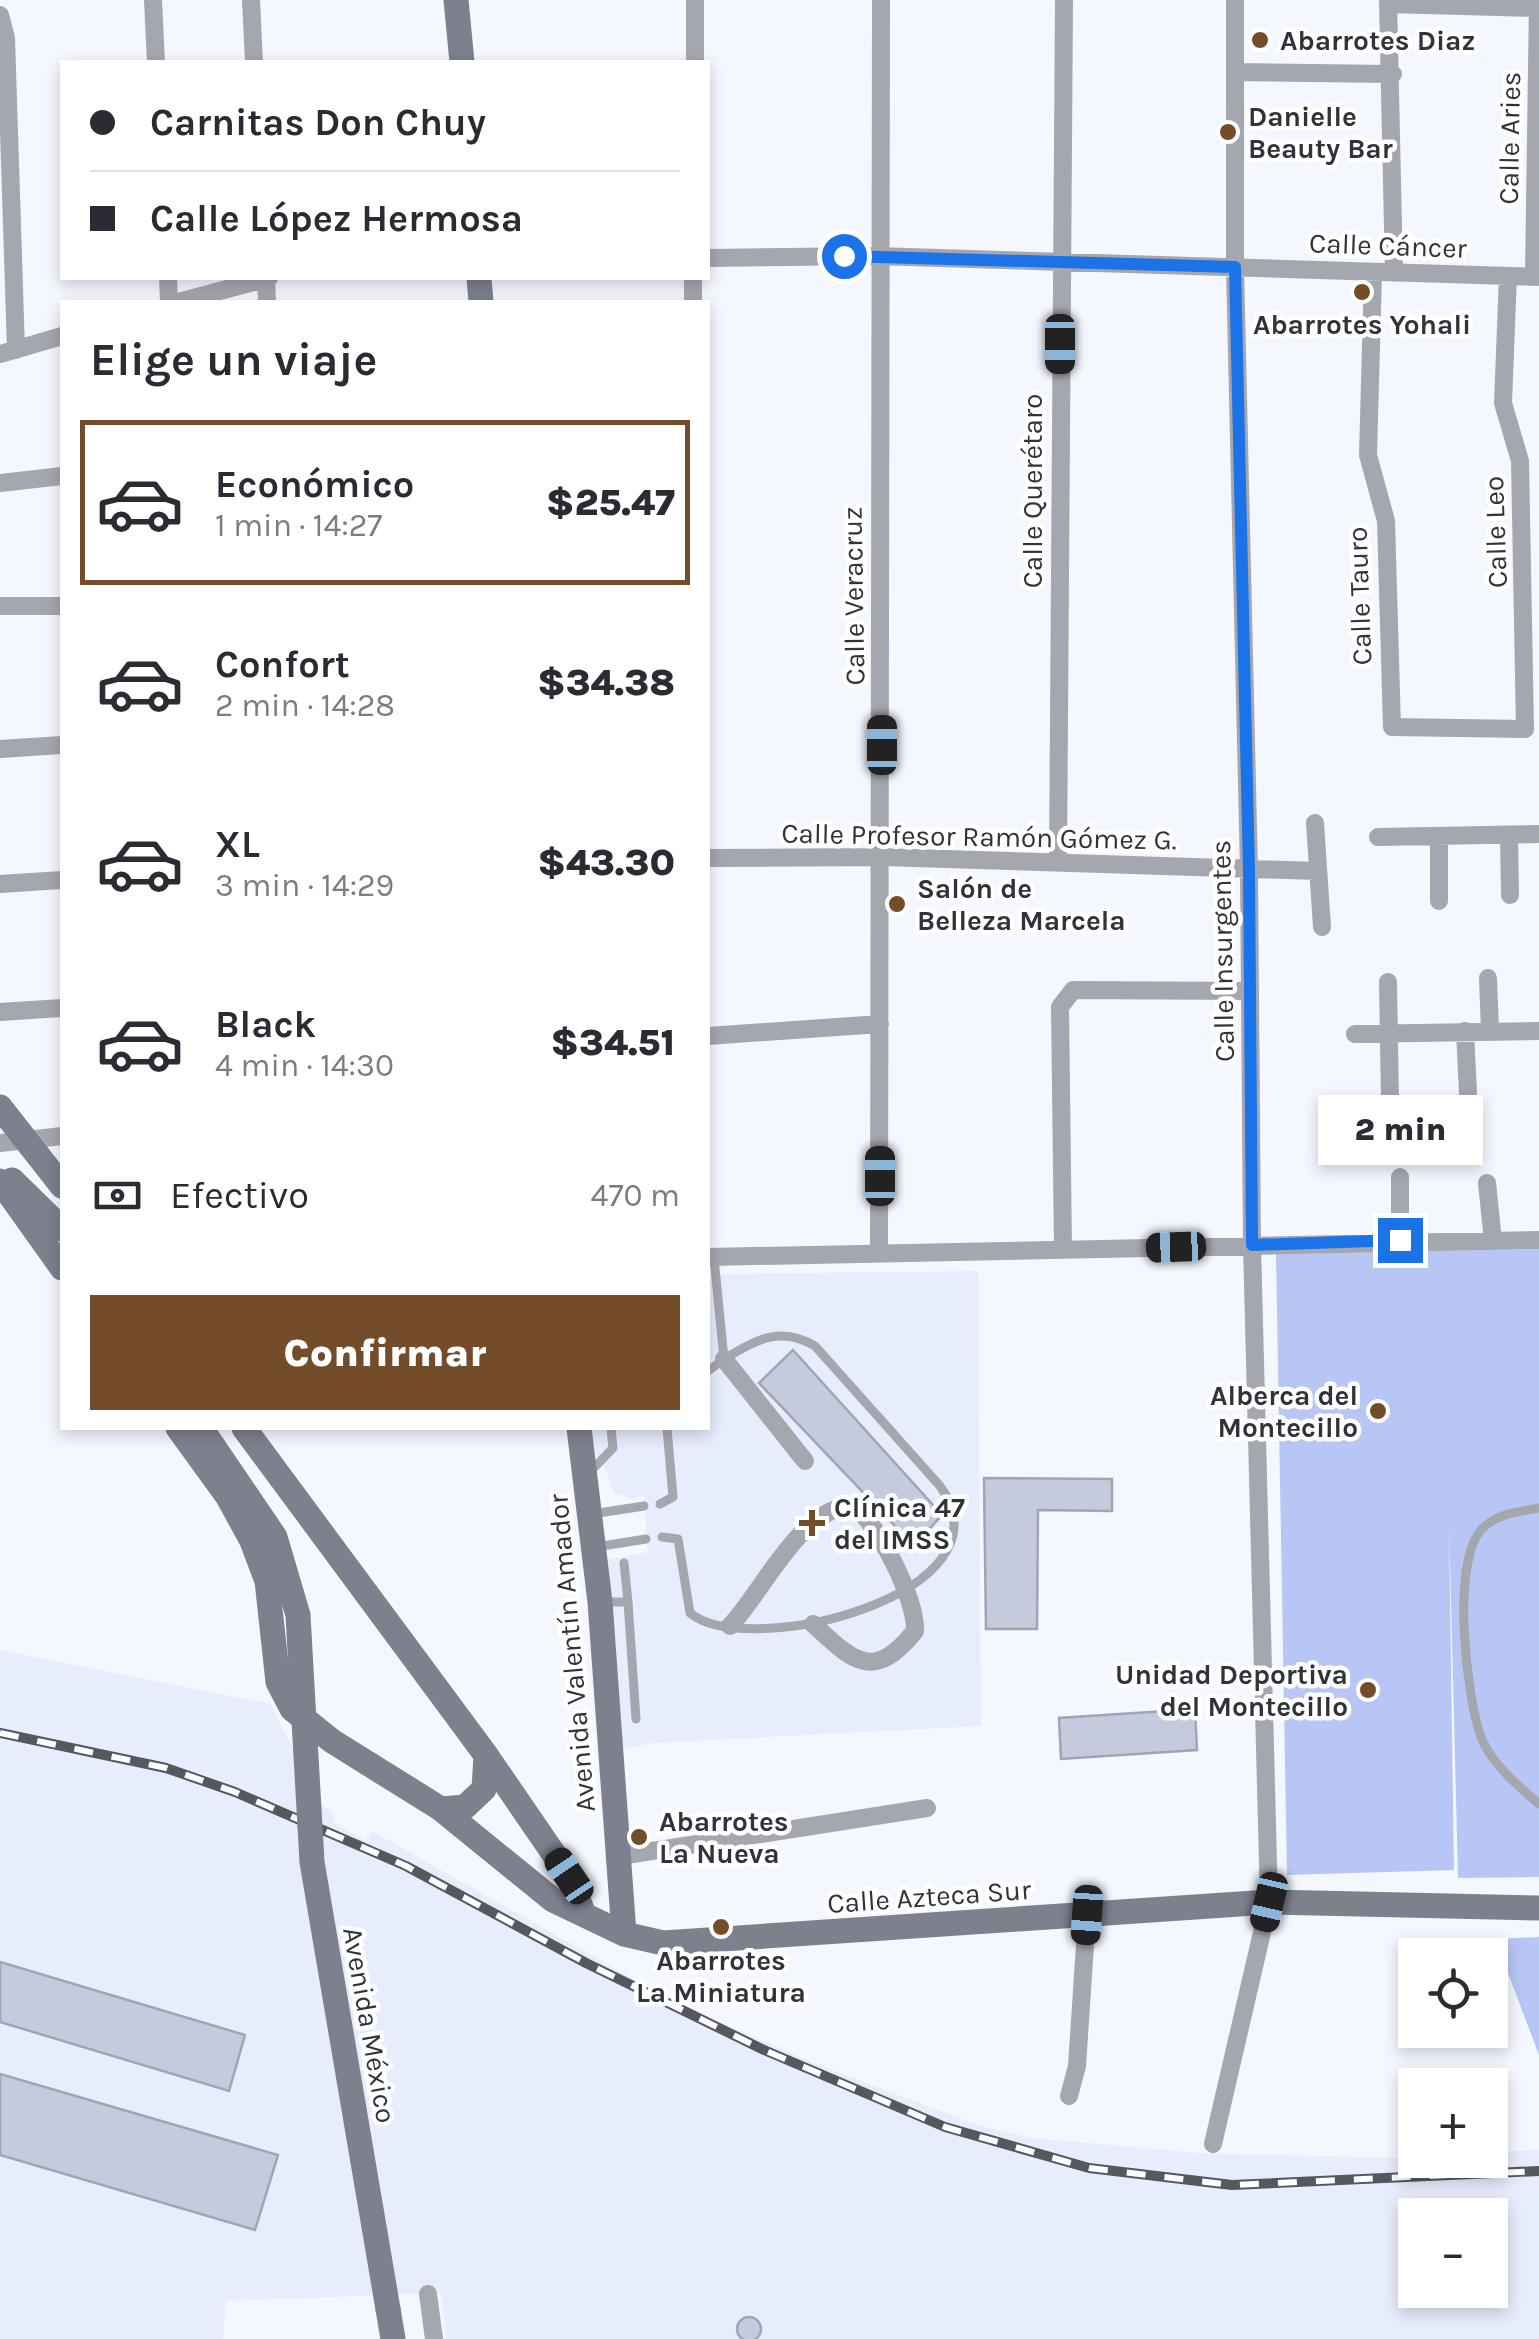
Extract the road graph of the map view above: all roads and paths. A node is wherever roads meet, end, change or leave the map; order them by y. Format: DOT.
graph roads {
  1 [pos="153,0"];
  2 [pos="251,0"];
  3 [pos="456,0"];
  4 [pos="695,0"];
  5 [pos="881,0"];
  6 [pos="1064,0"];
  7 [pos="1235,0"];
  8 [pos="1538,0"];
  9 [pos="1388,2"];
  10 [pos="1538,8"];
  11 [pos="0,15"];
  12 [pos="156,60"];
  13 [pos="254,60"];
  14 [pos="462,60"];
  15 [pos="694,60"];
  16 [pos="1236,72"];
  17 [pos="1393,74"];
  18 [pos="878,256"];
  19 [pos="710,258"];
  20 [pos="1061,264"];
  21 [pos="1235,267"];
  22 [pos="1373,273"];
  23 [pos="1394,273"];
  24 [pos="1508,276"];
  25 [pos="1537,277"];
  26 [pos="260,280"];
  27 [pos="185,300"];
  28 [pos="60,337"];
  29 [pos="8,352"];
  30 [pos="60,476"];
  31 [pos="0,483"];
  32 [pos="0,606"];
  33 [pos="60,606"];
  34 [pos="1533,681"];
  35 [pos="1524,728"];
  36 [pos="60,745"];
  37 [pos="0,750"];
  38 [pos="1315,823"];
  39 [pos="1539,834"];
  40 [pos="1510,835"];
  41 [pos="1378,837"];
  42 [pos="1439,838"];
  43 [pos="710,858"];
  44 [pos="883,858"];
  45 [pos="1058,863"];
  46 [pos="1249,871"];
  47 [pos="1318,872"];
  48 [pos="60,880"];
  49 [pos="0,884"];
  50 [pos="1510,895"];
  51 [pos="1440,901"];
  52 [pos="1322,927"];
  53 [pos="1488,978"];
  54 [pos="1388,982"];
  55 [pos="1250,991"];
  56 [pos="60,1008"];
  57 [pos="0,1012"];
  58 [pos="880,1024"];
  59 [pos="1464,1031"];
  60 [pos="1490,1031"];
  61 [pos="1389,1032"];
  62 [pos="1539,1033"];
  63 [pos="1355,1034"];
  64 [pos="710,1036"];
  65 [pos="1468,1093"];
  66 [pos="1390,1102"];
  67 [pos="0,1107"];
  68 [pos="60,1136"];
  69 [pos="13,1141"];
  70 [pos="0,1169"];
  71 [pos="1400,1176"];
  72 [pos="0,1181"];
  73 [pos="1487,1183"];
  74 [pos="60,1184"];
  75 [pos="57,1222"];
  76 [pos="1400,1240"];
  77 [pos="1493,1240"];
  78 [pos="1539,1240"];
  79 [pos="1252,1245"];
  80 [pos="1063,1250"];
  81 [pos="880,1252"];
  82 [pos="711,1257"];
  83 [pos="60,1265"];
  84 [pos="724,1359"];
  85 [pos="710,1370"];
  86 [pos="179,1430"];
  87 [pos="202,1430"];
  88 [pos="245,1430"];
  89 [pos="578,1430"];
  90 [pos="611,1430"];
  91 [pos="667,1430"];
  92 [pos="806,1462"];
  93 [pos="585,1478"];
  94 [pos="660,1504"];
  95 [pos="644,1506"];
  96 [pos="1539,1508"];
  97 [pos="590,1514"];
  98 [pos="662,1537"];
  99 [pos="646,1540"];
  100 [pos="593,1547"];
  101 [pos="624,1563"];
  102 [pos="902,1589"];
  103 [pos="600,1602"];
  104 [pos="628,1602"];
  105 [pos="813,1624"];
  106 [pos="730,1626"];
  107 [pos="636,1719"];
  108 [pos="486,1755"];
  109 [pos="1539,1804"];
  110 [pos="927,1808"];
  111 [pos="441,1810"];
  112 [pos="620,1856"];
  113 [pos="1269,1902"];
  114 [pos="1539,1908"];
  115 [pos="583,1912"];
  116 [pos="1087,1915"];
  117 [pos="624,1934"];
  118 [pos="1069,2096"];
  119 [pos="1213,2144"];
  120 [pos="428,2294"];
  121 [pos="393,2339"];
  122 [pos="434,2339"];
  1 -- 12 [label="street"];
  2 -- 13 [label="street"];
  3 -- 14 [label="street"];
  4 -- 15 [label="street"];
  5 -- 18 [label="street, Calle Veracruz"];
  6 -- 20 [label="street, Calle Querétaro"];
  7 -- 16 [label="street, Calle Insurgentes"];
  8 -- 10 [label="street, Calle Aries"];
  9 -- 10 [label="street"];
  9 -- 17 [label="street"];
  10 -- 25 [label="street, Calle Aries"];
  11 -- 29 [label="street"];
  16 -- 17 [label="street"];
  16 -- 21 [label="street, Calle Insurgentes"];
  17 -- 23 [label="street"];
  18 -- 19 [label="street, Calle Cáncer"];
  18 -- 20 [label="street, Calle Cáncer"];
  18 -- 44 [label="street, Calle Veracruz"];
  20 -- 21 [label="street, Calle Cáncer"];
  20 -- 45 [label="street, Calle Querétaro"];
  21 -- 22 [label="street, Calle Cáncer"];
  21 -- 46 [label="street, Calle Insurgentes"];
  22 -- 23 [label="street, Calle Cáncer"];
  22 -- 35 [label="street, Calle Tauro"];
  23 -- 24 [label="street, Calle Cáncer"];
  24 -- 25 [label="street, Calle Cáncer"];
  24 -- 34 [label="street, Calle Leo"];
  26 -- 27 [label="street"];
  28 -- 29 [label="street"];
  30 -- 31 [label="street"];
  32 -- 33 [label="street"];
  34 -- 35 [label="street, Calle Leo"];
  36 -- 37 [label="street"];
  38 -- 47 [label="street"];
  39 -- 40 [label="street"];
  40 -- 42 [label="street"];
  40 -- 50 [label="street"];
  41 -- 42 [label="street"];
  42 -- 51 [label="street"];
  43 -- 44 [label="street, Calle Profesor Ramón Gómez G."];
  44 -- 45 [label="street, Calle Profesor Ramón Gómez G."];
  44 -- 58 [label="street, Calle Veracruz"];
  45 -- 46 [label="street, Calle Profesor Ramón Gómez G."];
  46 -- 47 [label="street, Calle Profesor Ramón Gómez G."];
  46 -- 55 [label="street, Calle Insurgentes"];
  47 -- 52 [label="street"];
  48 -- 49 [label="street"];
  53 -- 60 [label="street"];
  54 -- 61 [label="street"];
  55 -- 79 [label="street, Calle Insurgentes"];
  55 -- 80 [label="street"];
  56 -- 57 [label="street"];
  58 -- 64 [label="street"];
  58 -- 81 [label="street, Calle Veracruz"];
  59 -- 60 [label="street"];
  59 -- 61 [label="street"];
  59 -- 65 [label="street"];
  60 -- 62 [label="street"];
  61 -- 63 [label="street"];
  61 -- 66 [label="street"];
  67 -- 69 [label="street"];
  68 -- 69 [label="street"];
  69 -- 74 [label="street"];
  69 -- 75 [label="street"];
  70 -- 75 [label="street"];
  71 -- 76 [label="street"];
  72 -- 83 [label="street"];
  73 -- 77 [label="street"];
  76 -- 77 [label="street"];
  76 -- 79 [label="street"];
  77 -- 78 [label="street"];
  79 -- 80 [label="street"];
  79 -- 113 [label="street, Calle Insurgentes"];
  80 -- 81 [label="street"];
  81 -- 82 [label="street"];
  82 -- 84 [label="lane"];
  84 -- 85 [label="lane"];
  84 -- 92 [label="street"];
  84 -- 102 [label="lane"];
  86 -- 111 [label="street"];
  87 -- 121 [label="street, Avenida México, bridge"];
  88 -- 108 [label="street"];
  89 -- 93 [label="street, Avenida Valentín Amador"];
  90 -- 93 [label="lane"];
  91 -- 94 [label="lane"];
  93 -- 97 [label="street, Avenida Valentín Amador"];
  95 -- 97 [label="lane"];
  96 -- 109 [label="lane"];
  97 -- 100 [label="street, Avenida Valentín Amador"];
  98 -- 106 [label="lane"];
  99 -- 100 [label="lane"];
  100 -- 103 [label="street, Avenida Valentín Amador"];
  101 -- 104 [label="lane"];
  102 -- 105 [label="lane"];
  102 -- 105 [label="street"];
  102 -- 106 [label="street"];
  103 -- 104 [label="lane"];
  103 -- 112 [label="street, Avenida Valentín Amador"];
  104 -- 107 [label="lane"];
  105 -- 106 [label="lane"];
  108 -- 111 [label="street"];
  108 -- 115 [label="street"];
  110 -- 112 [label="street"];
  111 -- 115 [label="street"];
  112 -- 117 [label="street, Avenida Valentín Amador"];
  113 -- 114 [label="street, Calle Azteca Sur"];
  113 -- 116 [label="street, Calle Azteca Sur"];
  113 -- 119 [label="street, Calle Insurgentes"];
  115 -- 117 [label="street"];
  116 -- 117 [label="street, Calle Azteca Sur"];
  116 -- 118 [label="street"];
  120 -- 122 [label="street"];
}
